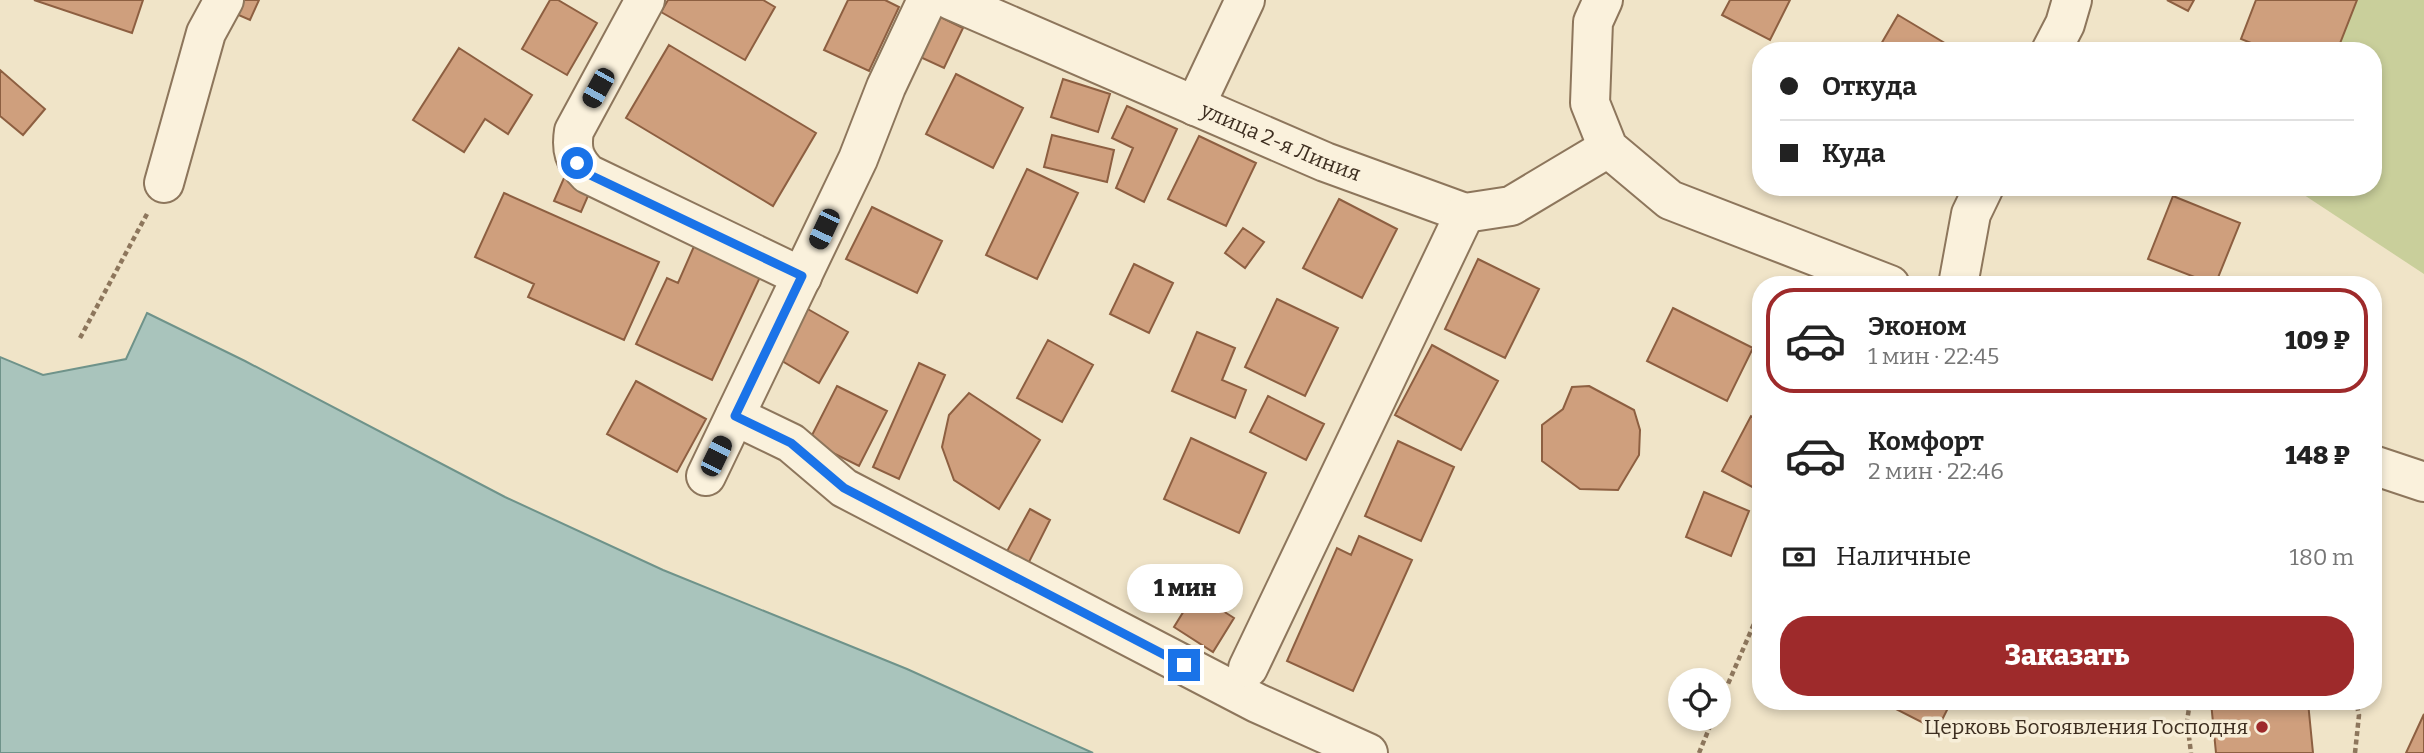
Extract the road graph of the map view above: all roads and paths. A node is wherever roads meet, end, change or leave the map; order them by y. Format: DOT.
graph roads {
  1 [pos="224,0"];
  2 [pos="645,0"];
  3 [pos="927,0"];
  4 [pos="951,0"];
  5 [pos="1245,0"];
  6 [pos="2072,0"];
  7 [pos="1598,11"];
  8 [pos="2056,42"];
  9 [pos="1195,106"];
  10 [pos="1608,148"];
  11 [pos="164,183"];
  12 [pos="1980,196"];
  13 [pos="1465,213"];
  14 [pos="802,276"];
  15 [pos="1843,276"];
  16 [pos="1960,276"];
  17 [pos="80,338"];
  18 [pos="735,416"];
  19 [pos="2382,468"];
  20 [pos="706,476"];
  21 [pos="2424,482"];
  22 [pos="1752,629"];
  23 [pos="1248,668"];
  24 [pos="1731,678"];
  25 [pos="2189,710"];
  26 [pos="2358,710"];
  27 [pos="1708,731"];
  28 [pos="1368,753"];
  29 [pos="1699,753"];
  30 [pos="2190,753"];
  31 [pos="2355,753"];
  1 -- 11 [label="street"];
  2 -- 14 [label="street"];
  3 -- 14 [label="street"];
  4 -- 9 [label="street, улица 2-я Линия"];
  5 -- 9 [label="street"];
  6 -- 8 [label="street"];
  7 -- 10 [label="street"];
  9 -- 13 [label="street, улица 2-я Линия"];
  10 -- 13 [label="street, улица 2-я Линия"];
  10 -- 15 [label="street"];
  11 -- 17 [label="path"];
  12 -- 16 [label="street"];
  13 -- 23 [label="street"];
  14 -- 18 [label="street"];
  18 -- 20 [label="street"];
  18 -- 28 [label="street"];
  19 -- 21 [label="street"];
  22 -- 24 [label="path"];
  25 -- 30 [label="path"];
  26 -- 31 [label="path"];
  27 -- 29 [label="path"];
}
